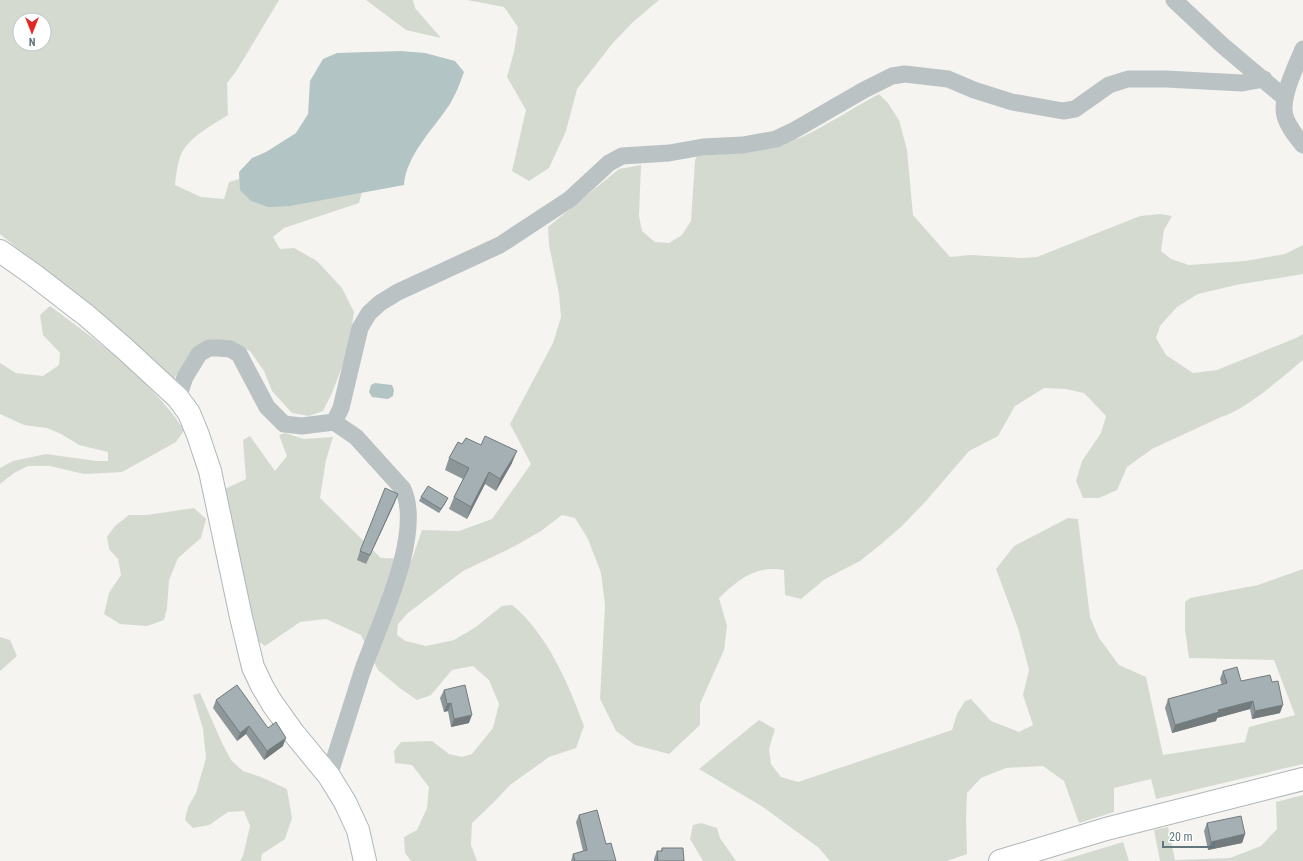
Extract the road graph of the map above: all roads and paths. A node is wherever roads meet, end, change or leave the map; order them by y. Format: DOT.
graph roads {
  1 [pos="1174,0"];
  2 [pos="1303,49"];
  3 [pos="1264,79"];
  4 [pos="1285,98"];
  5 [pos="1303,145"];
  6 [pos="0,251"];
  7 [pos="178,398"];
  8 [pos="334,422"];
  9 [pos="329,776"];
  10 [pos="1303,779"];
  11 [pos="365,861"];
  12 [pos="1000,861"];
  1 -- 3 [label="street"];
  2 -- 4 [label="street"];
  3 -- 4 [label="street"];
  3 -- 8 [label="street"];
  4 -- 5 [label="street"];
  6 -- 7 [label="street"];
  7 -- 8 [label="street"];
  7 -- 9 [label="street"];
  8 -- 9 [label="street"];
  9 -- 11 [label="street"];
  10 -- 12 [label="street"];
}
